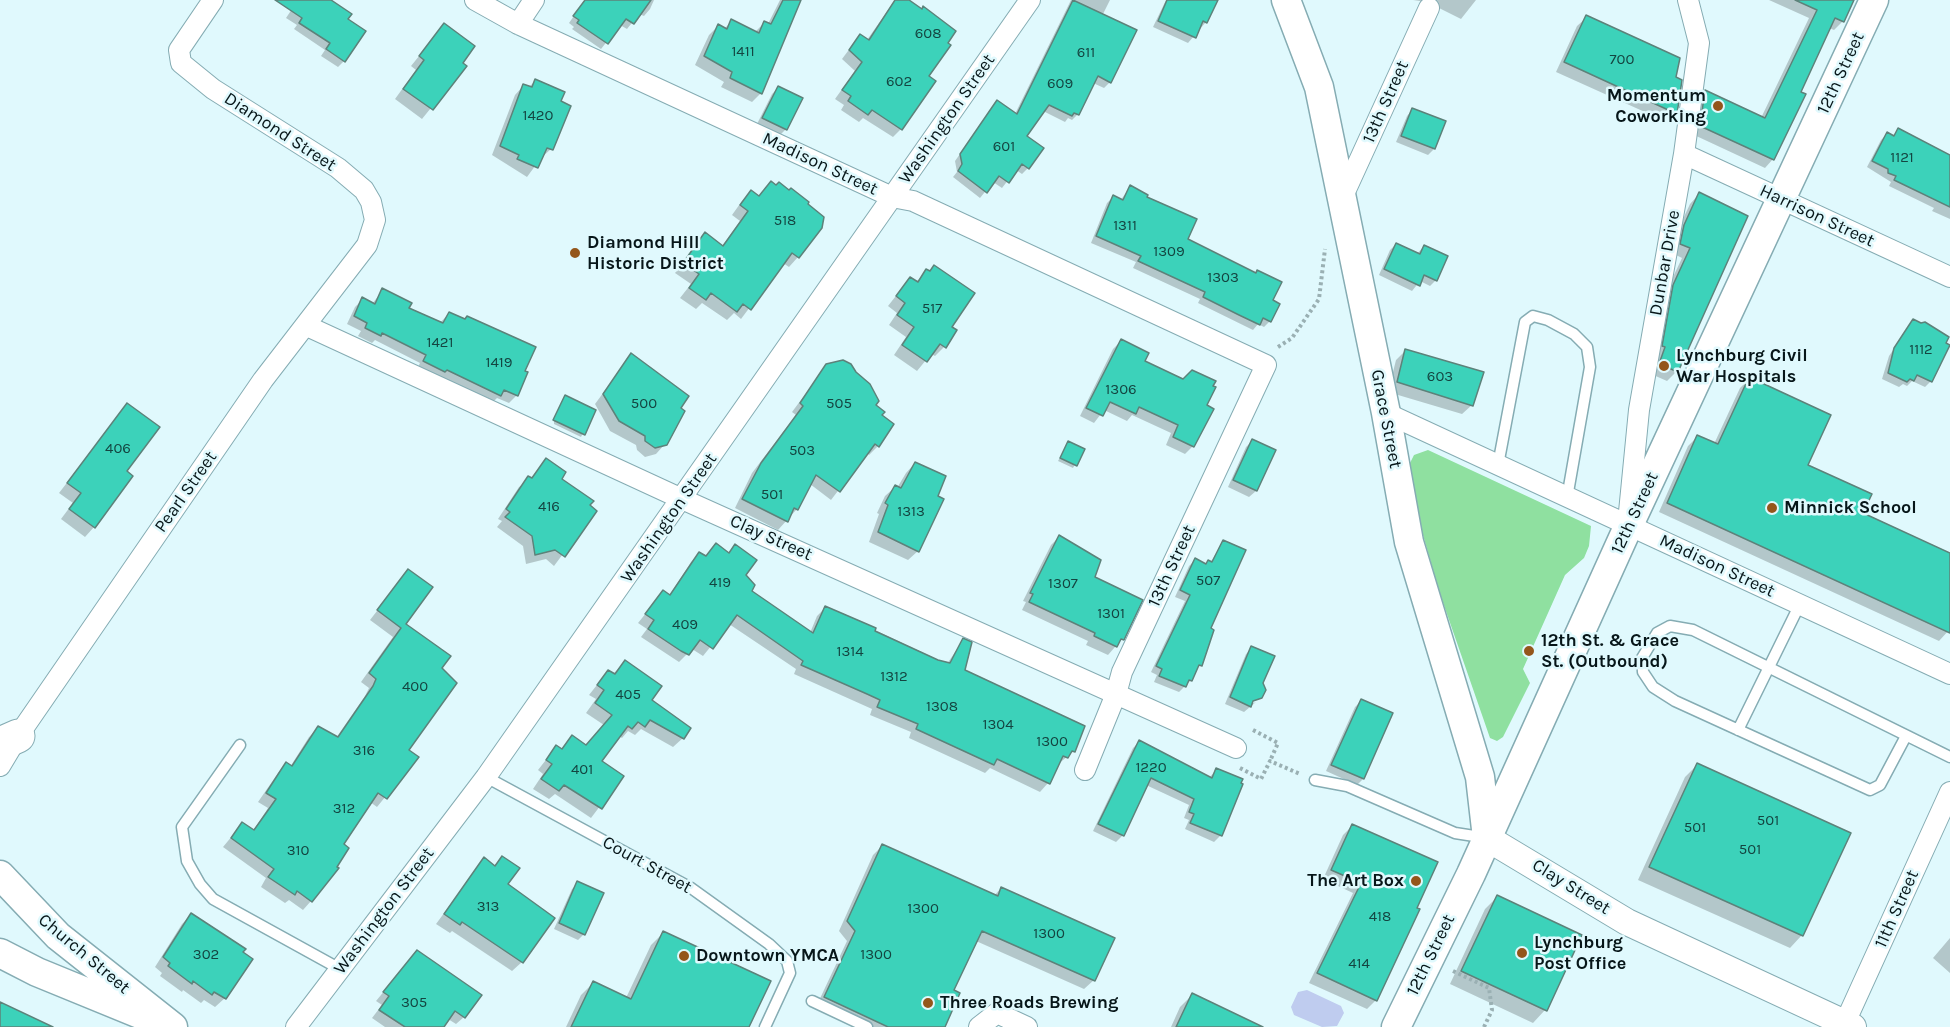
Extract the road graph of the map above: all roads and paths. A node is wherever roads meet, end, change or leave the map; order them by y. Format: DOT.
graph roads {
  1 [pos="213,0"];
  2 [pos="475,0"];
  3 [pos="534,0"];
  4 [pos="1030,0"];
  5 [pos="1286,0"];
  6 [pos="1688,0"];
  7 [pos="1874,0"];
  8 [pos="1429,8"];
  9 [pos="518,24"];
  10 [pos="1684,154"];
  11 [pos="1343,196"];
  12 [pos="892,197"];
  13 [pos="1782,201"];
  14 [pos="375,220"];
  15 [pos="1326,243"];
  16 [pos="1950,277"];
  17 [pos="307,326"];
  18 [pos="1270,357"];
  19 [pos="1386,413"];
  20 [pos="1498,465"];
  21 [pos="1567,498"];
  22 [pos="682,499"];
  23 [pos="1628,527"];
  24 [pos="1800,604"];
  25 [pos="1769,668"];
  26 [pos="1950,674"];
  27 [pos="1116,694"];
  28 [pos="1253,730"];
  29 [pos="1738,730"];
  30 [pos="1906,736"];
  31 [pos="9,740"];
  32 [pos="240,745"];
  33 [pos="1236,757"];
  34 [pos="1950,757"];
  35 [pos="1270,760"];
  36 [pos="0,766"];
  37 [pos="1085,770"];
  38 [pos="486,777"];
  39 [pos="1310,779"];
  40 [pos="1950,792"];
  41 [pos="1487,838"];
  42 [pos="0,875"];
  43 [pos="0,953"];
  44 [pos="340,969"];
  45 [pos="1452,971"];
  46 [pos="812,1001"];
  47 [pos="1847,1026"];
  48 [pos="173,1027"];
  49 [pos="296,1027"];
  50 [pos="765,1027"];
  51 [pos="867,1027"];
  52 [pos="979,1027"];
  53 [pos="1027,1027"];
  54 [pos="1396,1027"];
  55 [pos="1484,1027"];
  1 -- 14 [label="street, Diamond Street"];
  2 -- 9 [label="street, Madison Street"];
  3 -- 9 [label="street"];
  4 -- 12 [label="street, Washington Street"];
  5 -- 11 [label="main road, Grace Street"];
  6 -- 10 [label="street, Dunbar Drive"];
  7 -- 13 [label="main road, 12th Street"];
  8 -- 11 [label="street, 13th Street"];
  9 -- 12 [label="street, Madison Street"];
  10 -- 13 [label="street, Harrison Street"];
  10 -- 23 [label="street, Dunbar Drive"];
  11 -- 19 [label="main road, Grace Street"];
  12 -- 18 [label="street, Madison Street"];
  12 -- 22 [label="street, Washington Street"];
  13 -- 16 [label="street, Harrison Street"];
  13 -- 23 [label="main road, 12th Street"];
  14 -- 17 [label="street, Pearl Street"];
  15 -- 18 [label="path"];
  17 -- 22 [label="street, Clay Street"];
  17 -- 31 [label="street, Pearl Street"];
  18 -- 27 [label="street, 13th Street"];
  19 -- 20 [label="street, Madison Street"];
  19 -- 41 [label="main road, Grace Street"];
  20 -- 21 [label="street, Madison Street"];
  20 -- 21 [label="lane"];
  21 -- 23 [label="street, Madison Street"];
  22 -- 27 [label="street, Clay Street"];
  22 -- 38 [label="street, Washington Street"];
  23 -- 24 [label="street, Madison Street"];
  23 -- 41 [label="main road, 12th Street"];
  24 -- 25 [label="lane"];
  24 -- 26 [label="street, Madison Street"];
  25 -- 29 [label="lane"];
  25 -- 29 [label="lane"];
  25 -- 30 [label="lane"];
  27 -- 33 [label="street, Clay Street"];
  27 -- 37 [label="street, 13th Street"];
  28 -- 35 [label="path"];
  29 -- 30 [label="lane"];
  30 -- 34 [label="lane"];
  31 -- 36 [label="street, Pearl Street"];
  32 -- 44 [label="lane"];
  33 -- 35 [label="path"];
  35 -- 39 [label="path"];
  38 -- 44 [label="street, Washington Street"];
  38 -- 50 [label="lane, Court Street"];
  39 -- 41 [label="lane, Clay Street"];
  40 -- 47 [label="street, 11th Street"];
  41 -- 47 [label="street, Clay Street"];
  41 -- 54 [label="main road, 12th Street"];
  42 -- 48 [label="main road, Church Street"];
  43 -- 48 [label="main road, Church Street"];
  44 -- 49 [label="street, Washington Street"];
  45 -- 55 [label="path"];
  46 -- 51 [label="lane"];
  52 -- 53 [label="street"];
}
